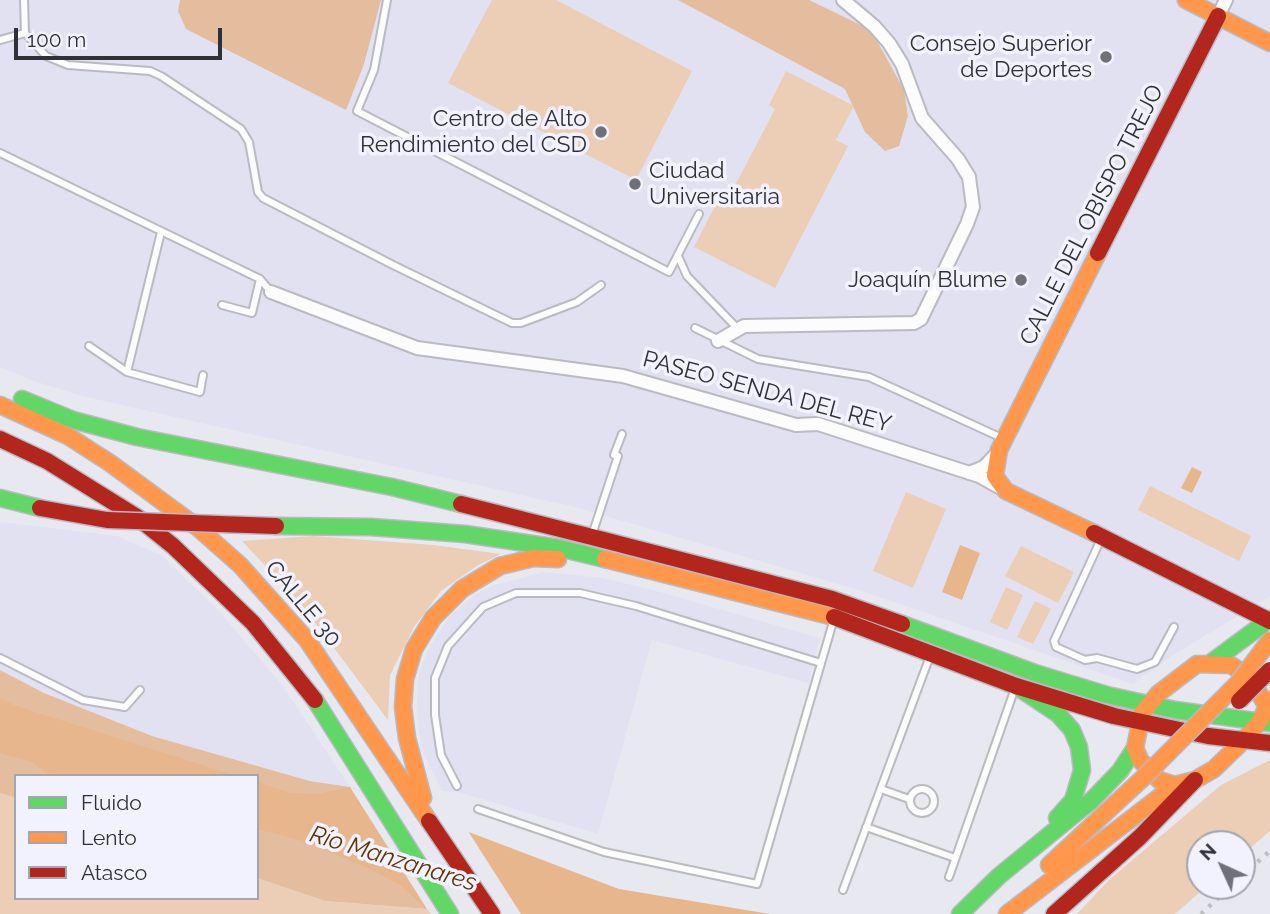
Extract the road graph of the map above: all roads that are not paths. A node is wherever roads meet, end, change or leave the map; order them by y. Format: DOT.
graph roads {
  1 [pos="24,0"];
  2 [pos="387,0"];
  3 [pos="843,0"];
  4 [pos="1186,0"];
  5 [pos="1226,0"];
  6 [pos="1218,16"];
  7 [pos="24,33"];
  8 [pos="0,40"];
  9 [pos="1270,43"];
  10 [pos="0,153"];
  11 [pos="699,214"];
  12 [pos="160,232"];
  13 [pos="678,256"];
  14 [pos="260,279"];
  15 [pos="601,285"];
  16 [pos="271,292"];
  17 [pos="222,305"];
  18 [pos="695,328"];
  19 [pos="738,328"];
  20 [pos="718,341"];
  21 [pos="89,346"];
  22 [pos="127,372"];
  23 [pos="203,375"];
  24 [pos="0,391"];
  25 [pos="0,405"];
  26 [pos="622,433"];
  27 [pos="0,439"];
  28 [pos="1003,445"];
  29 [pos="969,474"];
  30 [pos="1006,491"];
  31 [pos="0,498"];
  32 [pos="592,537"];
  33 [pos="1101,538"];
  34 [pos="658,571"];
  35 [pos="834,617"];
  36 [pos="1269,619"];
  37 [pos="1174,628"];
  38 [pos="1270,640"];
  39 [pos="931,653"];
  40 [pos="0,658"];
  41 [pos="1212,662"];
  42 [pos="821,663"];
  43 [pos="1270,670"];
  44 [pos="1016,686"];
  45 [pos="139,690"];
  46 [pos="1268,702"];
  47 [pos="1147,705"];
  48 [pos="1139,721"];
  49 [pos="1265,722"];
  50 [pos="1244,740"];
  51 [pos="1270,743"];
  52 [pos="1135,748"];
  53 [pos="1144,777"];
  54 [pos="1195,780"];
  55 [pos="1175,785"];
  56 [pos="457,786"];
  57 [pos="881,789"];
  58 [pos="909,799"];
  59 [pos="478,810"];
  60 [pos="1101,814"];
  61 [pos="428,816"];
  62 [pos="866,827"];
  63 [pos="1026,853"];
  64 [pos="956,859"];
  65 [pos="949,877"];
  66 [pos="843,890"];
  67 [pos="450,914"];
  68 [pos="492,914"];
  69 [pos="960,914"];
  70 [pos="968,914"];
  71 [pos="994,914"];
  72 [pos="1007,914"];
  73 [pos="1054,914"];
  1 -- 7 [label="lane"];
  2 -- 13 [label="lane"];
  3 -- 19 [label="street"];
  4 -- 6 [label="main road"];
  5 -- 6 [label="street, CALLE DEL OBISPO TREJO"];
  6 -- 9 [label="main road"];
  6 -- 28 [label="main road, CALLE DEL OBISPO TREJO"];
  7 -- 8 [label="lane"];
  7 -- 15 [label="lane"];
  10 -- 12 [label="lane"];
  11 -- 13 [label="lane"];
  12 -- 14 [label="lane"];
  12 -- 22 [label="lane"];
  13 -- 19 [label="lane"];
  14 -- 16 [label="lane"];
  14 -- 17 [label="lane"];
  16 -- 29 [label="street, PASEO SENDA DEL REY"];
  18 -- 20 [label="lane"];
  19 -- 20 [label="street"];
  20 -- 28 [label="lane"];
  21 -- 22 [label="lane"];
  22 -- 23 [label="lane"];
  24 -- 32 [label="main road"];
  25 -- 61 [label="main road, CALLE 30"];
  26 -- 32 [label="lane"];
  27 -- 67 [label="main road"];
  28 -- 29 [label="street, CALLE DEL OBISPO TREJO"];
  28 -- 30 [label="main road, CALLE DEL OBISPO TREJO"];
  29 -- 30 [label="street, PASEO SENDA DEL REY"];
  30 -- 33 [label="main road, PASEO SENDA DEL REY"];
  31 -- 34 [label="main road, bridge"];
  32 -- 47 [label="main road"];
  33 -- 36 [label="main road, PASEO SENDA DEL REY"];
  33 -- 37 [label="lane"];
  34 -- 35 [label="main road"];
  34 -- 61 [label="main road"];
  35 -- 39 [label="main road"];
  35 -- 42 [label="lane"];
  36 -- 41 [label="main road"];
  38 -- 53 [label="main road, bridge"];
  39 -- 44 [label="main road"];
  39 -- 57 [label="lane"];
  40 -- 45 [label="lane"];
  41 -- 46 [label="main road"];
  41 -- 47 [label="main road"];
  42 -- 56 [label="lane"];
  42 -- 59 [label="lane"];
  43 -- 53 [label="main road, bridge"];
  44 -- 48 [label="main road"];
  44 -- 63 [label="main road"];
  44 -- 64 [label="lane"];
  46 -- 49 [label="main road"];
  47 -- 48 [label="main road"];
  47 -- 49 [label="main road"];
  48 -- 50 [label="main road"];
  48 -- 52 [label="main road"];
  49 -- 50 [label="main road"];
  50 -- 51 [label="main road"];
  50 -- 54 [label="main road"];
  52 -- 55 [label="main road"];
  52 -- 63 [label="main road"];
  53 -- 60 [label="main road"];
  54 -- 55 [label="main road"];
  54 -- 73 [label="main road"];
  55 -- 72 [label="main road"];
  57 -- 58 [label="lane"];
  57 -- 62 [label="lane"];
  58 -- 58 [label="lane"];
  60 -- 70 [label="main road"];
  60 -- 71 [label="main road"];
  61 -- 68 [label="main road, CALLE 30"];
  62 -- 64 [label="lane"];
  62 -- 66 [label="lane"];
  63 -- 69 [label="main road"];
  64 -- 65 [label="lane"];
}
